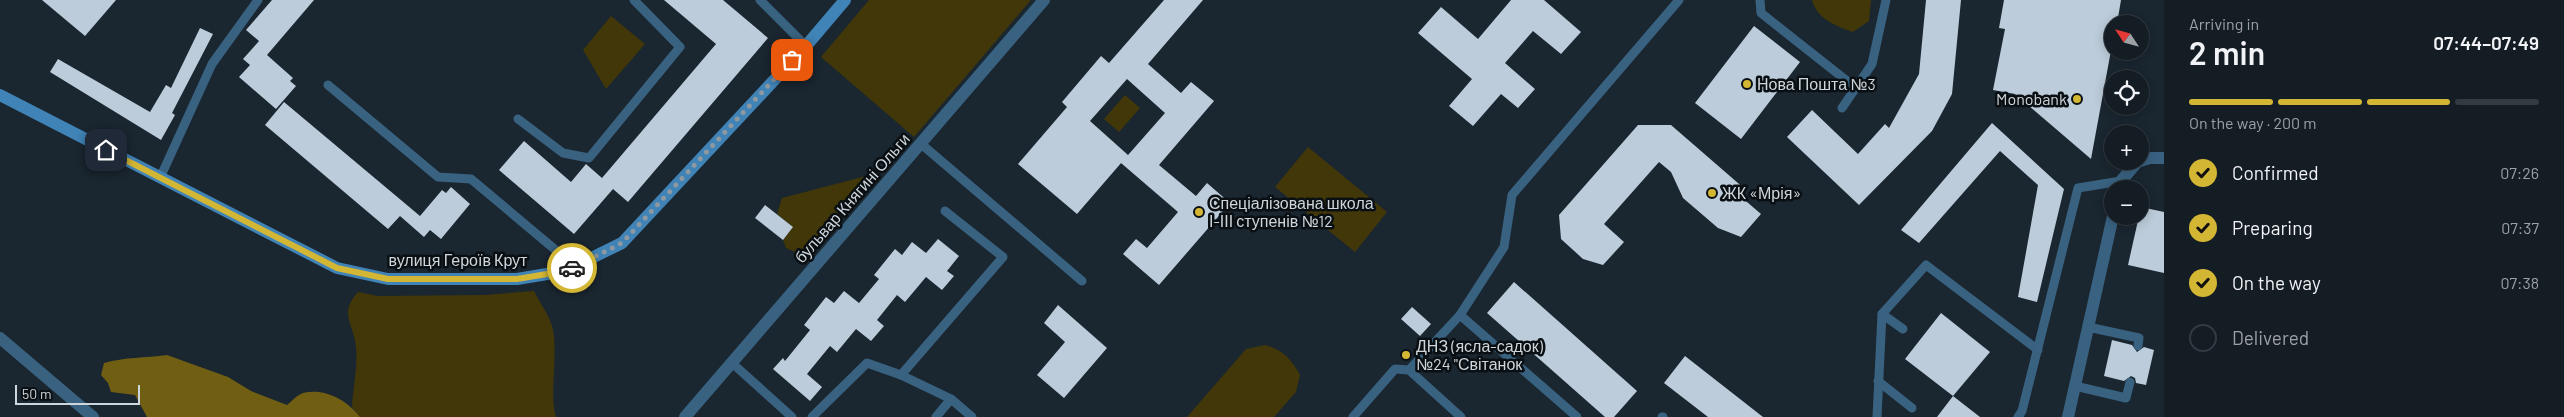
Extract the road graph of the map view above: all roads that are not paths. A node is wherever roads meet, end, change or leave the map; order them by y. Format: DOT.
graph roads {
  1 [pos="258,0"];
  2 [pos="634,0"];
  3 [pos="760,0"];
  4 [pos="1044,0"];
  5 [pos="1679,0"];
  6 [pos="1760,0"];
  7 [pos="1886,0"];
  8 [pos="841,1"];
  9 [pos="806,46"];
  10 [pos="328,85"];
  11 [pos="1856,88"];
  12 [pos="0,95"];
  13 [pos="1842,108"];
  14 [pos="518,119"];
  15 [pos="920,143"];
  16 [pos="2149,158"];
  17 [pos="2164,158"];
  18 [pos="2132,170"];
  19 [pos="160,178"];
  20 [pos="2124,180"];
  21 [pos="2104,186"];
  22 [pos="945,211"];
  23 [pos="2111,225"];
  24 [pos="565,271"];
  25 [pos="1082,281"];
  26 [pos="1882,314"];
  27 [pos="1460,315"];
  28 [pos="2088,327"];
  29 [pos="1903,329"];
  30 [pos="0,338"];
  31 [pos="2138,346"];
  32 [pos="2038,350"];
  33 [pos="732,363"];
  34 [pos="1409,370"];
  35 [pos="901,375"];
  36 [pos="1878,381"];
  37 [pos="2130,382"];
  38 [pos="2075,386"];
  39 [pos="951,399"];
  40 [pos="1912,408"];
  41 [pos="93,417"];
  42 [pos="685,417"];
  43 [pos="792,417"];
  44 [pos="812,417"];
  45 [pos="936,417"];
  46 [pos="972,417"];
  47 [pos="1352,417"];
  48 [pos="1461,417"];
  49 [pos="1577,417"];
  50 [pos="1877,417"];
  51 [pos="2018,417"];
  52 [pos="2068,417"];
  1 -- 19 [label="lane"];
  2 -- 14 [label="lane"];
  3 -- 9 [label="lane"];
  4 -- 15 [label="street, бульвар Княгині Ольги"];
  5 -- 27 [label="lane"];
  6 -- 11 [label="lane"];
  7 -- 11 [label="lane"];
  8 -- 9 [label="street, вулиця Героїв Крут"];
  9 -- 24 [label="street, вулиця Героїв Крут"];
  10 -- 24 [label="lane"];
  11 -- 13 [label="lane"];
  12 -- 19 [label="street, вулиця Героїв Крут"];
  15 -- 25 [label="lane"];
  15 -- 33 [label="street, бульвар Княгині Ольги"];
  16 -- 17 [label="street"];
  18 -- 20 [label="street"];
  19 -- 24 [label="street, вулиця Героїв Крут"];
  21 -- 32 [label="lane"];
  22 -- 35 [label="lane"];
  23 -- 28 [label="street"];
  26 -- 29 [label="lane"];
  26 -- 32 [label="lane"];
  26 -- 36 [label="lane"];
  27 -- 34 [label="lane"];
  27 -- 49 [label="lane"];
  28 -- 31 [label="lane"];
  28 -- 38 [label="street"];
  30 -- 41 [label="street"];
  32 -- 51 [label="lane"];
  33 -- 42 [label="street, бульвар Княгині Ольги"];
  33 -- 43 [label="lane"];
  34 -- 47 [label="lane"];
  34 -- 48 [label="lane"];
  35 -- 39 [label="lane"];
  35 -- 44 [label="lane"];
  36 -- 40 [label="lane"];
  36 -- 50 [label="lane"];
  37 -- 38 [label="lane"];
  38 -- 52 [label="street"];
  39 -- 45 [label="lane"];
  39 -- 46 [label="lane"];
}
